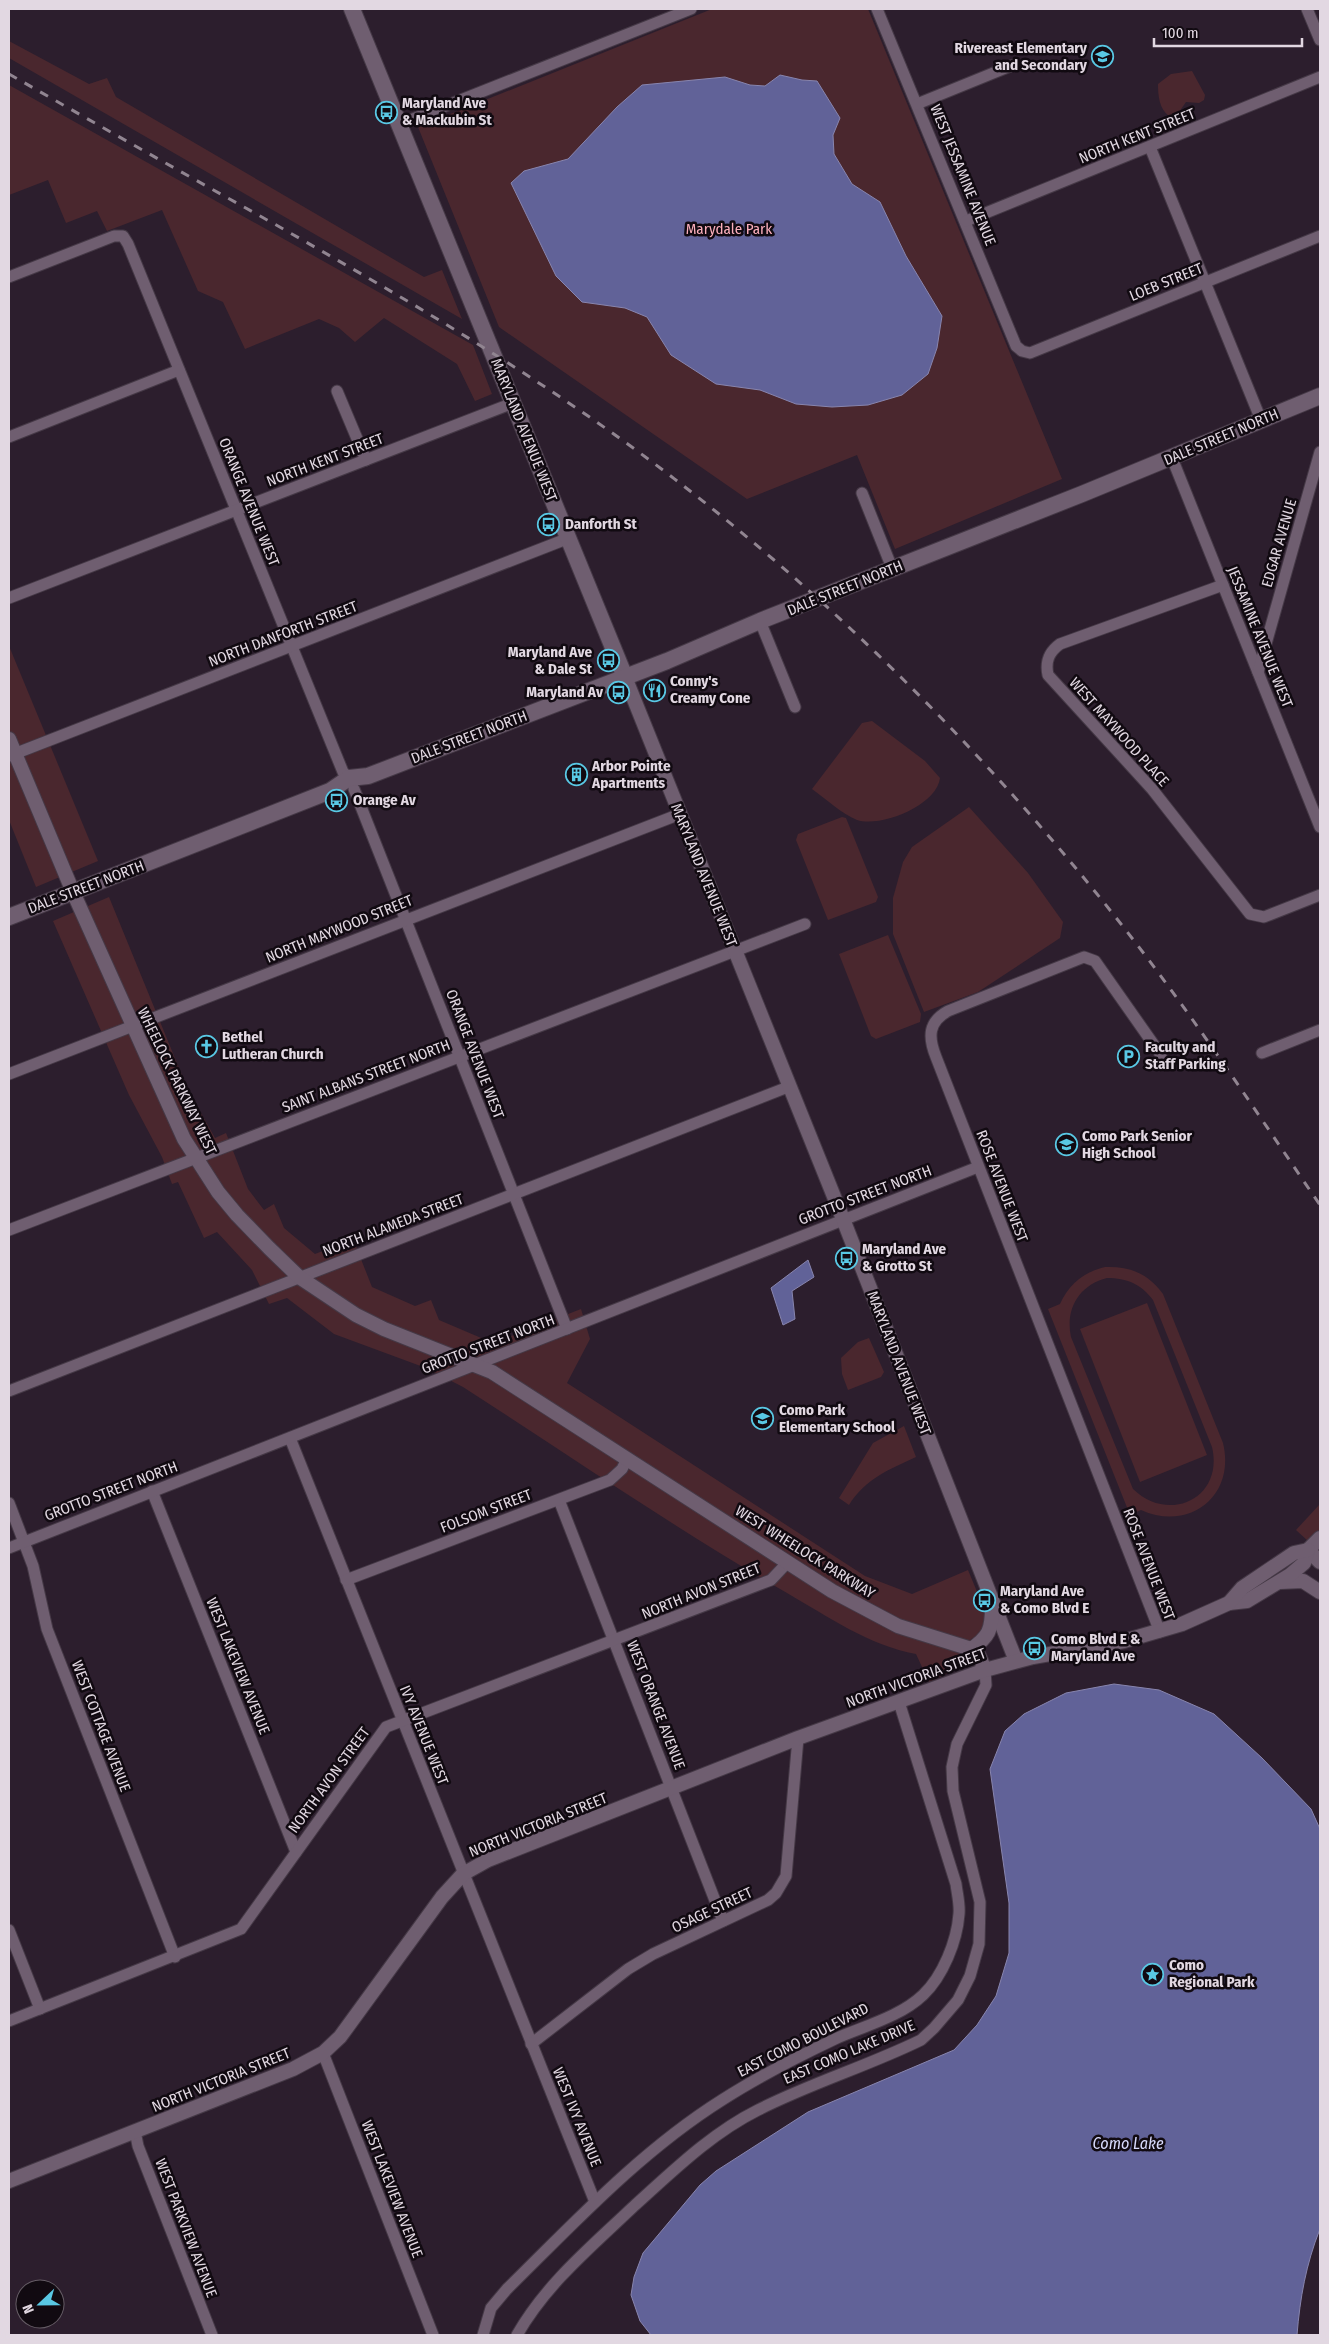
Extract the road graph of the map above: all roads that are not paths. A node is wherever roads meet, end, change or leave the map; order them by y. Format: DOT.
graph roads {
  1 [pos="352,9"];
  2 [pos="691,9"];
  3 [pos="877,9"];
  4 [pos="1307,9"];
  5 [pos="1320,40"];
  6 [pos="1013,65"];
  7 [pos="1320,77"];
  8 [pos="917,104"];
  9 [pos="400,124"];
  10 [pos="1150,147"];
  11 [pos="966,221"];
  12 [pos="1320,236"];
  13 [pos="9,277"];
  14 [pos="1205,282"];
  15 [pos="1022,352"];
  16 [pos="179,370"];
  17 [pos="337,391"];
  18 [pos="1320,396"];
  19 [pos="513,403"];
  20 [pos="1261,420"];
  21 [pos="9,437"];
  22 [pos="1320,452"];
  23 [pos="1172,458"];
  24 [pos="366,460"];
  25 [pos="862,493"];
  26 [pos="236,511"];
  27 [pos="569,538"];
  28 [pos="892,568"];
  29 [pos="1223,585"];
  30 [pos="9,598"];
  31 [pos="760,621"];
  32 [pos="292,647"];
  33 [pos="1258,672"];
  34 [pos="625,677"];
  35 [pos="795,707"];
  36 [pos="9,739"];
  37 [pos="12,755"];
  38 [pos="352,784"];
  39 [pos="680,814"];
  40 [pos="1320,827"];
  41 [pos="72,892"];
  42 [pos="1320,894"];
  43 [pos="9,917"];
  44 [pos="406,919"];
  45 [pos="805,924"];
  46 [pos="734,950"];
  47 [pos="132,1026"];
  48 [pos="1320,1030"];
  49 [pos="1262,1053"];
  50 [pos="1161,1055"];
  51 [pos="460,1057"];
  52 [pos="9,1074"];
  53 [pos="788,1087"];
  54 [pos="195,1158"];
  55 [pos="978,1167"];
  56 [pos="514,1194"];
  57 [pos="843,1220"];
  58 [pos="9,1230"];
  59 [pos="299,1277"];
  60 [pos="568,1329"];
  61 [pos="476,1365"];
  62 [pos="9,1391"];
  63 [pos="290,1438"];
  64 [pos="610,1448"];
  65 [pos="628,1459"];
  66 [pos="152,1492"];
  67 [pos="559,1500"];
  68 [pos="9,1503"];
  69 [pos="1320,1538"];
  70 [pos="24,1542"];
  71 [pos="9,1548"];
  72 [pos="1302,1555"];
  73 [pos="1320,1562"];
  74 [pos="787,1563"];
  75 [pos="346,1580"];
  76 [pos="1276,1583"];
  77 [pos="1320,1587"];
  78 [pos="1320,1592"];
  79 [pos="992,1602"];
  80 [pos="1229,1604"];
  81 [pos="1160,1632"];
  82 [pos="615,1641"];
  83 [pos="970,1650"];
  84 [pos="1016,1661"];
  85 [pos="985,1670"];
  86 [pos="899,1702"];
  87 [pos="402,1720"];
  88 [pos="798,1738"];
  89 [pos="671,1789"];
  90 [pos="296,1852"];
  91 [pos="463,1874"];
  92 [pos="723,1921"];
  93 [pos="9,1930"];
  94 [pos="175,1957"];
  95 [pos="40,2009"];
  96 [pos="9,2021"];
  97 [pos="531,2044"];
  98 [pos="323,2053"];
  99 [pos="135,2132"];
  100 [pos="9,2181"];
  101 [pos="595,2202"];
  102 [pos="212,2335"];
  103 [pos="433,2335"];
  104 [pos="483,2335"];
  105 [pos="517,2335"];
  1 -- 9 [label="main road, MARYLAND AVENUE WEST"];
  2 -- 9 [label="street"];
  3 -- 8 [label="street, WEST JESSAMINE AVENUE"];
  4 -- 5 [label="street"];
  6 -- 8 [label="street"];
  7 -- 10 [label="street, NORTH KENT STREET"];
  8 -- 11 [label="street, WEST JESSAMINE AVENUE"];
  9 -- 19 [label="main road, MARYLAND AVENUE WEST"];
  10 -- 11 [label="street, NORTH KENT STREET"];
  10 -- 14 [label="street"];
  11 -- 15 [label="street, WEST JESSAMINE AVENUE"];
  12 -- 14 [label="street, LOEB STREET"];
  13 -- 16 [label="street, ORANGE AVENUE WEST"];
  14 -- 15 [label="street, LOEB STREET"];
  14 -- 20 [label="street"];
  16 -- 21 [label="street"];
  16 -- 26 [label="street, ORANGE AVENUE WEST"];
  17 -- 24 [label="street"];
  18 -- 20 [label="main road, DALE STREET NORTH"];
  19 -- 24 [label="street, NORTH KENT STREET"];
  19 -- 27 [label="main road, MARYLAND AVENUE WEST"];
  20 -- 23 [label="main road, DALE STREET NORTH"];
  22 -- 33 [label="street, EDGAR AVENUE"];
  23 -- 28 [label="main road, DALE STREET NORTH"];
  23 -- 29 [label="street, JESSAMINE AVENUE WEST"];
  24 -- 26 [label="street, NORTH KENT STREET"];
  25 -- 28 [label="street"];
  26 -- 30 [label="street, NORTH KENT STREET"];
  26 -- 32 [label="street, ORANGE AVENUE WEST"];
  27 -- 32 [label="street, NORTH DANFORTH STREET"];
  27 -- 34 [label="main road, MARYLAND AVENUE WEST"];
  28 -- 31 [label="main road, DALE STREET NORTH"];
  29 -- 33 [label="street, JESSAMINE AVENUE WEST"];
  29 -- 42 [label="street, WEST MAYWOOD PLACE"];
  31 -- 34 [label="main road, DALE STREET NORTH"];
  31 -- 35 [label="street"];
  32 -- 37 [label="street, NORTH DANFORTH STREET"];
  32 -- 38 [label="street, ORANGE AVENUE WEST"];
  33 -- 40 [label="street, JESSAMINE AVENUE WEST"];
  34 -- 38 [label="main road, DALE STREET NORTH"];
  34 -- 39 [label="street, MARYLAND AVENUE WEST"];
  36 -- 37 [label="street, WHEELOCK PARKWAY WEST"];
  37 -- 41 [label="street, WHEELOCK PARKWAY WEST"];
  38 -- 41 [label="main road, DALE STREET NORTH"];
  38 -- 44 [label="street, ORANGE AVENUE WEST"];
  39 -- 44 [label="street, NORTH MAYWOOD STREET"];
  39 -- 46 [label="street, MARYLAND AVENUE WEST"];
  41 -- 43 [label="main road, DALE STREET NORTH"];
  41 -- 47 [label="street, WHEELOCK PARKWAY WEST"];
  44 -- 47 [label="street, NORTH MAYWOOD STREET"];
  44 -- 51 [label="street, ORANGE AVENUE WEST"];
  45 -- 46 [label="street, SAINT ALBANS STREET NORTH"];
  46 -- 51 [label="street, SAINT ALBANS STREET NORTH"];
  46 -- 53 [label="street, MARYLAND AVENUE WEST"];
  47 -- 52 [label="street, NORTH MAYWOOD STREET"];
  47 -- 54 [label="street, WHEELOCK PARKWAY WEST"];
  48 -- 49 [label="street"];
  50 -- 55 [label="street, ROSE AVENUE WEST"];
  51 -- 54 [label="street, SAINT ALBANS STREET NORTH"];
  51 -- 56 [label="street, ORANGE AVENUE WEST"];
  53 -- 56 [label="street, NORTH ALAMEDA STREET"];
  53 -- 57 [label="street, MARYLAND AVENUE WEST"];
  54 -- 58 [label="street, SAINT ALBANS STREET NORTH"];
  54 -- 59 [label="street, WHEELOCK PARKWAY WEST"];
  55 -- 57 [label="street, GROTTO STREET NORTH"];
  55 -- 81 [label="street, ROSE AVENUE WEST"];
  56 -- 59 [label="street, NORTH ALAMEDA STREET"];
  56 -- 60 [label="street, ORANGE AVENUE WEST"];
  57 -- 60 [label="street, GROTTO STREET NORTH"];
  57 -- 79 [label="street, MARYLAND AVENUE WEST"];
  59 -- 61 [label="street, WHEELOCK PARKWAY WEST"];
  59 -- 62 [label="street, NORTH ALAMEDA STREET"];
  60 -- 61 [label="street, GROTTO STREET NORTH"];
  61 -- 63 [label="street, GROTTO STREET NORTH"];
  61 -- 64 [label="street, WHEELOCK PARKWAY WEST"];
  63 -- 66 [label="street, GROTTO STREET NORTH"];
  63 -- 75 [label="street, IVY AVENUE WEST"];
  64 -- 65 [label="street, WEST WHEELOCK PARKWAY"];
  65 -- 67 [label="street, FOLSOM STREET"];
  65 -- 74 [label="street, WEST WHEELOCK PARKWAY"];
  66 -- 70 [label="street, GROTTO STREET NORTH"];
  66 -- 90 [label="street, WEST LAKEVIEW AVENUE"];
  67 -- 75 [label="street, FOLSOM STREET"];
  67 -- 82 [label="street, WEST ORANGE AVENUE"];
  68 -- 70 [label="street, WEST COTTAGE AVENUE"];
  69 -- 72 [label="street"];
  70 -- 71 [label="street, GROTTO STREET NORTH"];
  70 -- 94 [label="street, WEST COTTAGE AVENUE"];
  72 -- 73 [label="street"];
  72 -- 76 [label="street"];
  72 -- 77 [label="street"];
  72 -- 80 [label="street"];
  74 -- 82 [label="street, NORTH AVON STREET"];
  74 -- 83 [label="street, WEST WHEELOCK PARKWAY"];
  75 -- 87 [label="street, IVY AVENUE WEST"];
  76 -- 78 [label="street"];
  76 -- 80 [label="street"];
  79 -- 83 [label="street"];
  79 -- 84 [label="street, MARYLAND AVENUE WEST"];
  80 -- 81 [label="street"];
  81 -- 84 [label="street"];
  82 -- 87 [label="street, NORTH AVON STREET"];
  82 -- 89 [label="street, WEST ORANGE AVENUE"];
  83 -- 85 [label="street"];
  84 -- 85 [label="street, NORTH VICTORIA STREET"];
  85 -- 86 [label="street, NORTH VICTORIA STREET"];
  85 -- 105 [label="street, EAST COMO LAKE DRIVE"];
  86 -- 88 [label="street, NORTH VICTORIA STREET"];
  86 -- 101 [label="street, EAST COMO BOULEVARD"];
  87 -- 90 [label="street, NORTH AVON STREET"];
  87 -- 91 [label="street, IVY AVENUE WEST"];
  88 -- 89 [label="street, NORTH VICTORIA STREET"];
  88 -- 92 [label="street, OSAGE STREET"];
  89 -- 91 [label="street, NORTH VICTORIA STREET"];
  89 -- 92 [label="street, WEST ORANGE AVENUE"];
  90 -- 94 [label="street, NORTH AVON STREET"];
  91 -- 97 [label="street, IVY AVENUE WEST"];
  91 -- 98 [label="street, NORTH VICTORIA STREET"];
  92 -- 97 [label="street, OSAGE STREET"];
  93 -- 95 [label="street"];
  94 -- 95 [label="street, NORTH AVON STREET"];
  95 -- 96 [label="street, NORTH AVON STREET"];
  97 -- 101 [label="street, WEST IVY AVENUE"];
  98 -- 99 [label="street, NORTH VICTORIA STREET"];
  98 -- 103 [label="street, WEST LAKEVIEW AVENUE"];
  99 -- 100 [label="street, NORTH VICTORIA STREET"];
  99 -- 102 [label="street, WEST PARKVIEW AVENUE"];
  101 -- 104 [label="street, EAST COMO BOULEVARD"];
}
